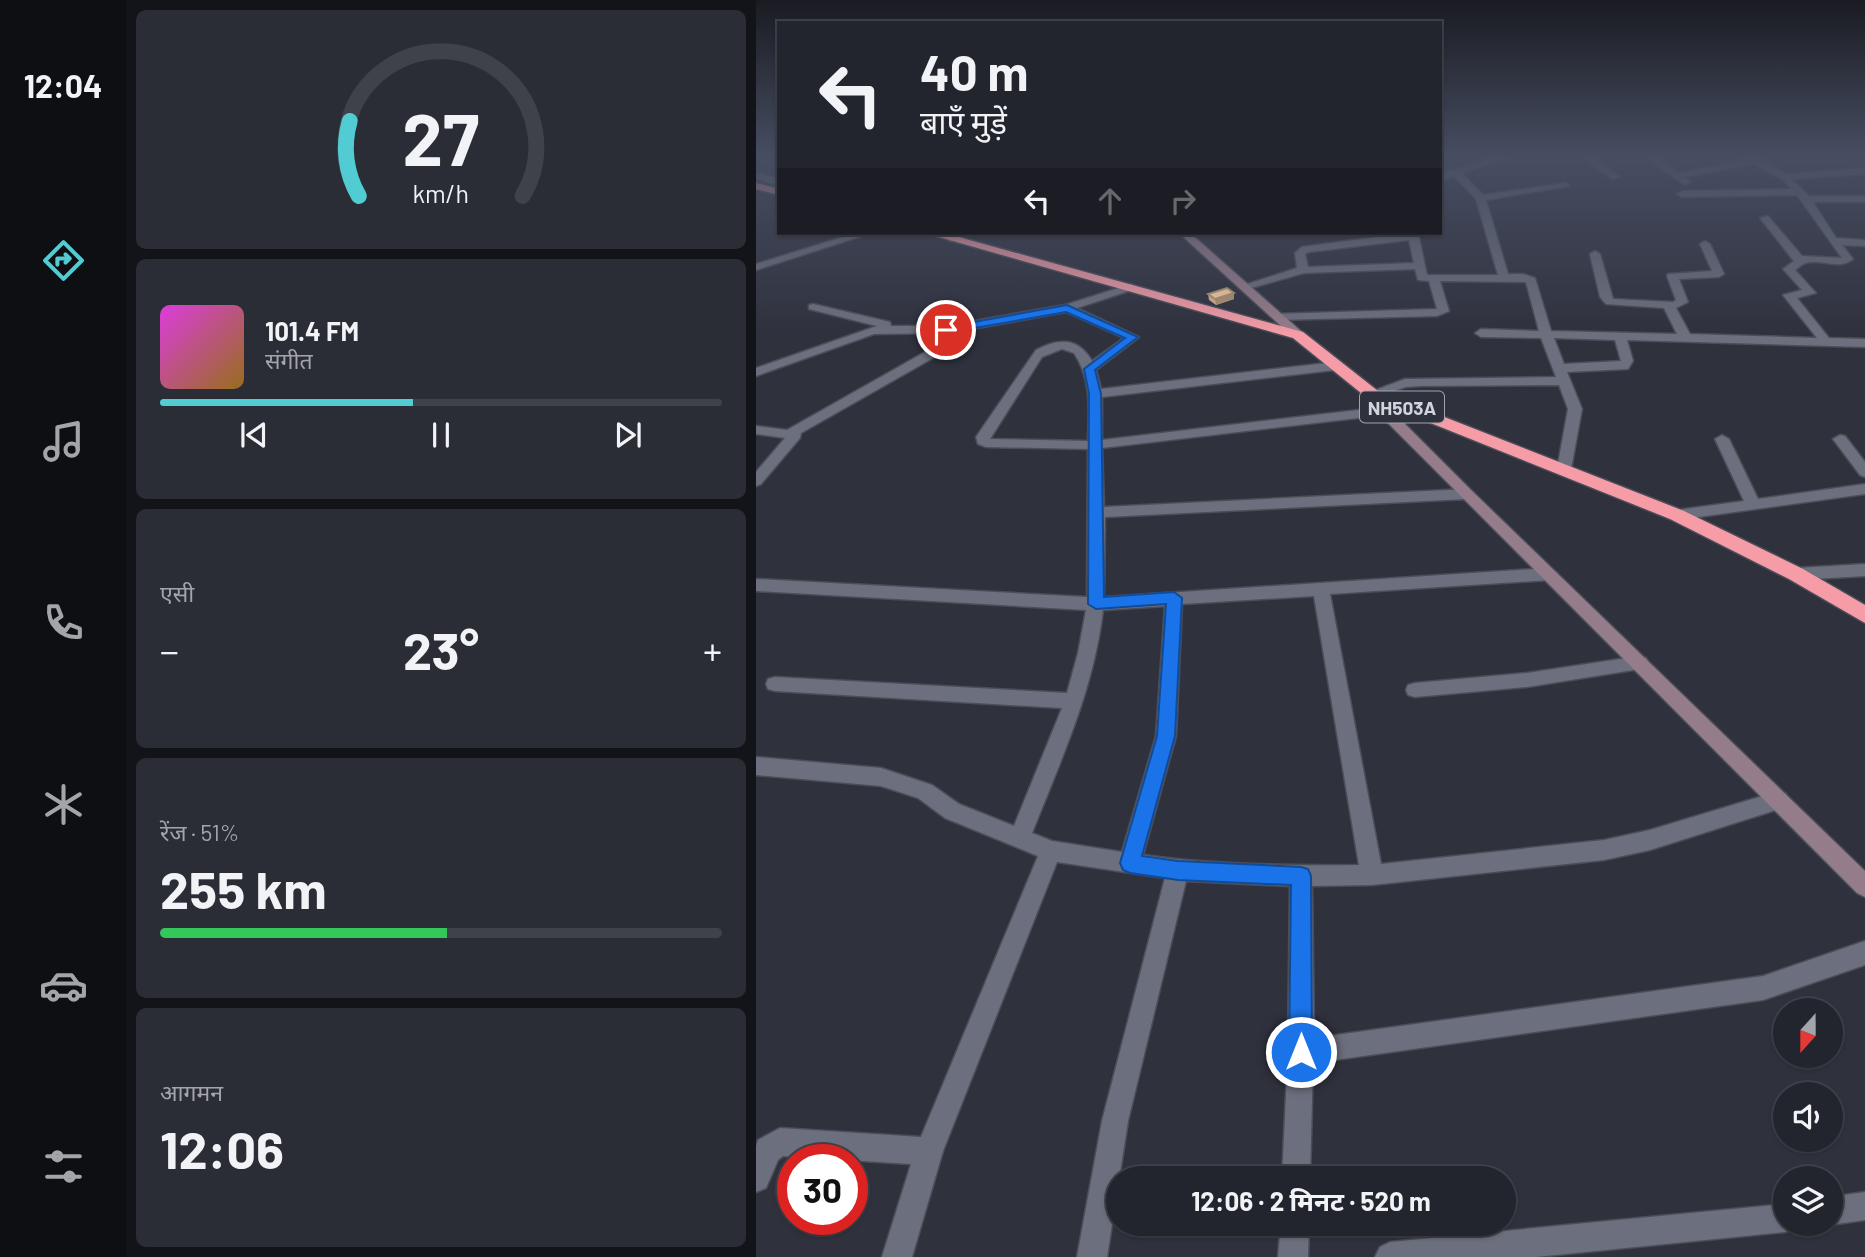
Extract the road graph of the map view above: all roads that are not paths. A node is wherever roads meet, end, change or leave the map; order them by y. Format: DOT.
graph roads {
  1 [pos="1486,217"];
  2 [pos="1817,217"];
  3 [pos="1765,218"];
  4 [pos="860,235"];
  5 [pos="1186,235"];
  6 [pos="1413,235"];
  7 [pos="960,236"];
  8 [pos="1326,239"];
  9 [pos="1833,241"];
  10 [pos="1865,243"];
  11 [pos="1705,244"];
  12 [pos="1595,254"];
  13 [pos="1797,258"];
  14 [pos="1419,266"];
  15 [pos="756,267"];
  16 [pos="1303,271"];
  17 [pos="1504,278"];
  18 [pos="1434,280"];
  19 [pos="1131,287"];
  20 [pos="1244,287"];
  21 [pos="1673,305"];
  22 [pos="813,307"];
  23 [pos="1067,308"];
  24 [pos="1277,316"];
  25 [pos="962,327"];
  26 [pos="896,328"];
  27 [pos="1482,333"];
  28 [pos="1298,334"];
  29 [pos="1546,334"];
  30 [pos="1620,336"];
  31 [pos="1686,339"];
  32 [pos="1826,342"];
  33 [pos="1865,343"];
  34 [pos="1335,366"];
  35 [pos="1089,369"];
  36 [pos="756,372"];
  37 [pos="1563,375"];
  38 [pos="1095,394"];
  39 [pos="1372,394"];
  40 [pos="1384,411"];
  41 [pos="756,430"];
  42 [pos="791,433"];
  43 [pos="1722,439"];
  44 [pos="1840,439"];
  45 [pos="1095,445"];
  46 [pos="1564,469"];
  47 [pos="1865,472"];
  48 [pos="756,481"];
  49 [pos="1865,489"];
  50 [pos="1466,494"];
  51 [pos="1753,505"];
  52 [pos="1097,512"];
  53 [pos="1677,515"];
  54 [pos="1865,570"];
  55 [pos="1796,574"];
  56 [pos="1550,575"];
  57 [pos="756,585"];
  58 [pos="1321,589"];
  59 [pos="1174,598"];
  60 [pos="1096,604"];
  61 [pos="1865,615"];
  62 [pos="1640,663"];
  63 [pos="775,684"];
  64 [pos="1415,690"];
  65 [pos="1073,701"];
  66 [pos="756,766"];
  67 [pos="1779,800"];
  68 [pos="1019,839"];
  69 [pos="1051,851"];
  70 [pos="1130,863"];
  71 [pos="1178,870"];
  72 [pos="1372,875"];
  73 [pos="1301,876"];
  74 [pos="1865,886"];
  75 [pos="1865,953"];
  76 [pos="1301,1052"];
  77 [pos="929,1151"];
  78 [pos="1296,1166"];
  79 [pos="756,1178"];
  80 [pos="1865,1206"];
  81 [pos="1843,1209"];
  82 [pos="1773,1219"];
  83 [pos="1294,1236"];
  84 [pos="897,1257"];
  85 [pos="1092,1257"];
  86 [pos="1293,1257"];
  87 [pos="1390,1257"];
  1 -- 17 [label="street"];
  2 -- 9 [label="street"];
  3 -- 13 [label="street"];
  4 -- 15 [label="street"];
  5 -- 20 [label="main road"];
  6 -- 8 [label="street"];
  6 -- 14 [label="street"];
  7 -- 19 [label="highway, NH503A"];
  8 -- 16 [label="street"];
  9 -- 10 [label="street"];
  9 -- 13 [label="street"];
  11 -- 21 [label="street"];
  12 -- 21 [label="street"];
  13 -- 32 [label="street"];
  14 -- 16 [label="street"];
  14 -- 18 [label="street"];
  16 -- 20 [label="street"];
  17 -- 18 [label="street"];
  17 -- 29 [label="street"];
  18 -- 24 [label="street"];
  19 -- 23 [label="street"];
  19 -- 28 [label="highway, NH503A"];
  20 -- 24 [label="main road"];
  21 -- 31 [label="street"];
  22 -- 26 [label="street"];
  23 -- 25 [label="street"];
  23 -- 35 [label="street"];
  24 -- 28 [label="main road"];
  25 -- 26 [label="street"];
  25 -- 42 [label="street"];
  26 -- 36 [label="street"];
  27 -- 29 [label="street"];
  28 -- 34 [label="highway, NH503A"];
  29 -- 30 [label="street"];
  29 -- 37 [label="street"];
  30 -- 31 [label="street"];
  30 -- 37 [label="street"];
  31 -- 32 [label="street"];
  32 -- 33 [label="street"];
  34 -- 38 [label="street"];
  34 -- 39 [label="highway, NH503A"];
  35 -- 38 [label="street"];
  35 -- 45 [label="street"];
  37 -- 39 [label="street"];
  37 -- 46 [label="street"];
  38 -- 45 [label="street"];
  39 -- 40 [label="main road"];
  39 -- 46 [label="highway, NH503A"];
  40 -- 45 [label="street"];
  40 -- 50 [label="main road"];
  41 -- 42 [label="street"];
  42 -- 48 [label="street"];
  43 -- 51 [label="street"];
  44 -- 47 [label="street"];
  45 -- 52 [label="street"];
  46 -- 53 [label="highway, NH503A"];
  49 -- 51 [label="street"];
  50 -- 52 [label="street"];
  50 -- 56 [label="main road"];
  51 -- 53 [label="street"];
  52 -- 60 [label="street"];
  53 -- 55 [label="highway, NH503A"];
  54 -- 55 [label="street"];
  55 -- 61 [label="highway, NH503A"];
  56 -- 58 [label="street"];
  56 -- 62 [label="main road"];
  57 -- 60 [label="street"];
  58 -- 59 [label="street"];
  58 -- 72 [label="street"];
  59 -- 60 [label="street"];
  59 -- 70 [label="street"];
  60 -- 65 [label="street"];
  62 -- 64 [label="street"];
  62 -- 67 [label="main road"];
  63 -- 65 [label="street"];
  65 -- 68 [label="street"];
  66 -- 68 [label="street"];
  67 -- 72 [label="street"];
  67 -- 74 [label="main road"];
  68 -- 69 [label="street"];
  69 -- 70 [label="street"];
  69 -- 77 [label="street"];
  70 -- 71 [label="street"];
  71 -- 73 [label="street"];
  71 -- 85 [label="street"];
  72 -- 73 [label="street"];
  73 -- 76 [label="street"];
  75 -- 76 [label="street"];
  76 -- 78 [label="street"];
  77 -- 79 [label="street"];
  77 -- 84 [label="street"];
  80 -- 81 [label="street"];
  82 -- 87 [label="street"];
  83 -- 86 [label="street"];
}
